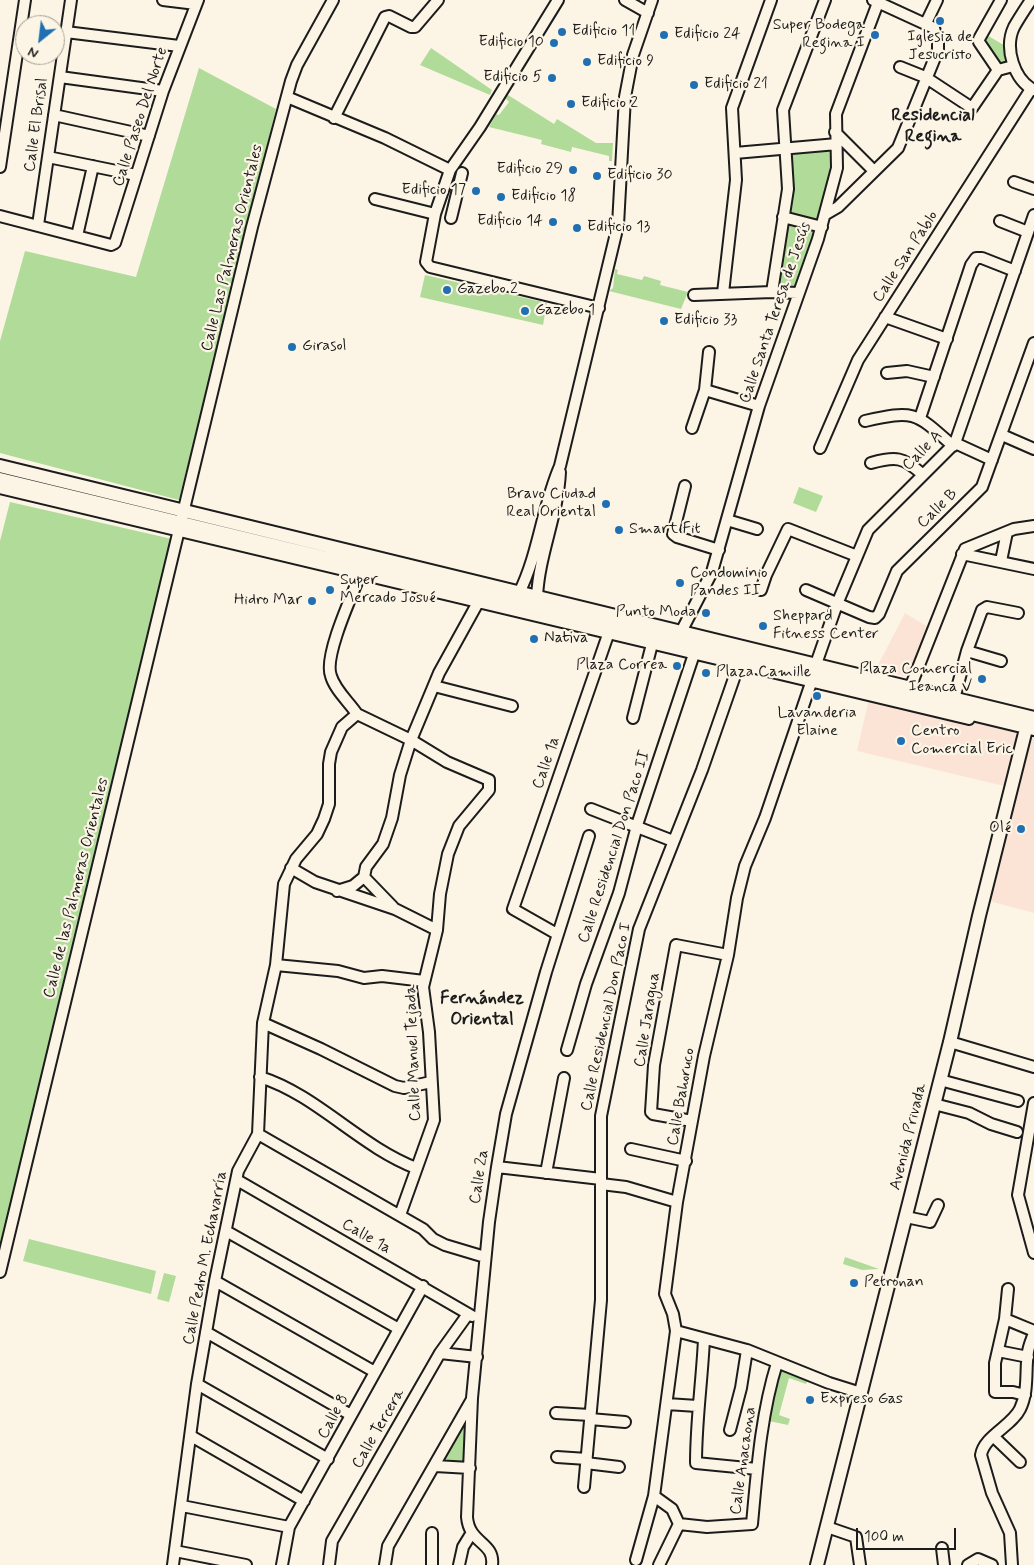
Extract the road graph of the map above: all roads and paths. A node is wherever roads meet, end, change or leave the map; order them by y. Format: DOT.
graph roads {
  1 [pos="25,0"];
  2 [pos="71,0"];
  3 [pos="163,0"];
  4 [pos="333,0"];
  5 [pos="438,0"];
  6 [pos="558,0"];
  7 [pos="625,0"];
  8 [pos="652,0"];
  9 [pos="771,0"];
  10 [pos="825,0"];
  11 [pos="937,0"];
  12 [pos="1001,0"];
  13 [pos="1031,0"];
  14 [pos="877,1"];
  15 [pos="197,2"];
  16 [pos="648,13"];
  17 [pos="926,23"];
  18 [pos="66,32"];
  19 [pos="179,46"];
  20 [pos="1013,66"];
  21 [pos="900,67"];
  22 [pos="998,70"];
  23 [pos="60,77"];
  24 [pos="926,77"];
  25 [pos="1032,90"];
  26 [pos="163,91"];
  27 [pos="287,97"];
  28 [pos="54,115"];
  29 [pos="334,118"];
  30 [pos="835,132"];
  31 [pos="149,136"];
  32 [pos="837,144"];
  33 [pos="784,149"];
  34 [pos="735,153"];
  35 [pos="48,157"];
  36 [pos="1,161"];
  37 [pos="93,166"];
  38 [pos="450,170"];
  39 [pos="874,171"];
  40 [pos="462,172"];
  41 [pos="136,176"];
  42 [pos="1014,182"];
  43 [pos="1034,189"];
  44 [pos="375,199"];
  45 [pos="435,214"];
  46 [pos="826,214"];
  47 [pos="1034,215"];
  48 [pos="0,216"];
  49 [pos="783,217"];
  50 [pos="451,218"];
  51 [pos="1000,221"];
  52 [pos="38,225"];
  53 [pos="822,228"];
  54 [pos="1028,232"];
  55 [pos="77,236"];
  56 [pos="1014,271"];
  57 [pos="772,292"];
  58 [pos="723,293"];
  59 [pos="798,293"];
  60 [pos="694,295"];
  61 [pos="599,308"];
  62 [pos="885,317"];
  63 [pos="947,339"];
  64 [pos="1034,343"];
  65 [pos="708,352"];
  66 [pos="887,373"];
  67 [pos="934,377"];
  68 [pos="705,390"];
  69 [pos="759,406"];
  70 [pos="920,418"];
  71 [pos="866,421"];
  72 [pos="692,428"];
  73 [pos="1002,435"];
  74 [pos="954,444"];
  75 [pos="820,448"];
  76 [pos="1034,450"];
  77 [pos="992,460"];
  78 [pos="871,463"];
  79 [pos="0,466"];
  80 [pos="922,474"];
  81 [pos="0,479"];
  82 [pos="685,486"];
  83 [pos="0,488"];
  84 [pos="554,489"];
  85 [pos="727,520"];
  86 [pos="182,522"];
  87 [pos="1034,526"];
  88 [pos="757,529"];
  89 [pos="1007,532"];
  90 [pos="719,550"];
  91 [pos="962,554"];
  92 [pos="857,556"];
  93 [pos="1001,560"];
  94 [pos="1034,569"];
  95 [pos="362,570"];
  96 [pos="761,590"];
  97 [pos="806,590"];
  98 [pos="518,593"];
  99 [pos="537,597"];
  100 [pos="480,599"];
  101 [pos="837,604"];
  102 [pos="1018,613"];
  103 [pos="609,631"];
  104 [pos="681,632"];
  105 [pos="652,644"];
  106 [pos="967,651"];
  107 [pos="694,654"];
  108 [pos="1002,661"];
  109 [pos="740,662"];
  110 [pos="813,674"];
  111 [pos="434,686"];
  112 [pos="910,688"];
  113 [pos="954,699"];
  114 [pos="512,706"];
  115 [pos="357,714"];
  116 [pos="633,718"];
  117 [pos="1030,726"];
  118 [pos="411,740"];
  119 [pos="591,810"];
  120 [pos="637,828"];
  121 [pos="589,836"];
  122 [pos="673,841"];
  123 [pos="290,868"];
  124 [pos="364,877"];
  125 [pos="338,891"];
  126 [pos="395,909"];
  127 [pos="437,930"];
  128 [pos="557,934"];
  129 [pos="728,955"];
  130 [pos="276,965"];
  131 [pos="424,981"];
  132 [pos="263,1024"];
  133 [pos="950,1042"];
  134 [pos="567,1050"];
  135 [pos="1034,1067"];
  136 [pos="260,1077"];
  137 [pos="564,1078"];
  138 [pos="940,1080"];
  139 [pos="431,1082"];
  140 [pos="1018,1101"];
  141 [pos="934,1104"];
  142 [pos="1033,1108"];
  143 [pos="692,1121"];
  144 [pos="1017,1132"];
  145 [pos="258,1134"];
  146 [pos="631,1149"];
  147 [pos="686,1161"];
  148 [pos="497,1167"];
  149 [pos="416,1168"];
  150 [pos="546,1173"];
  151 [pos="237,1180"];
  152 [pos="601,1182"];
  153 [pos="677,1202"];
  154 [pos="938,1204"];
  155 [pos="400,1215"];
  156 [pos="906,1217"];
  157 [pos="226,1231"];
  158 [pos="1034,1253"];
  159 [pos="485,1257"];
  160 [pos="0,1272"];
  161 [pos="215,1281"];
  162 [pos="423,1286"];
  163 [pos="1008,1289"];
  164 [pos="468,1314"];
  165 [pos="480,1318"];
  166 [pos="1005,1319"];
  167 [pos="399,1329"];
  168 [pos="676,1331"];
  169 [pos="206,1332"];
  170 [pos="1034,1332"];
  171 [pos="704,1339"];
  172 [pos="747,1350"];
  173 [pos="998,1351"];
  174 [pos="440,1353"];
  175 [pos="477,1357"];
  176 [pos="1028,1358"];
  177 [pos="777,1363"];
  178 [pos="375,1372"];
  179 [pos="197,1384"];
  180 [pos="861,1393"];
  181 [pos="1025,1395"];
  182 [pos="472,1398"];
  183 [pos="666,1404"];
  184 [pos="697,1406"];
  185 [pos="556,1413"];
  186 [pos="351,1415"];
  187 [pos="590,1417"];
  188 [pos="625,1422"];
  189 [pos="730,1430"];
  190 [pos="191,1436"];
  191 [pos="994,1437"];
  192 [pos="557,1458"];
  193 [pos="328,1459"];
  194 [pos="586,1461"];
  195 [pos="1020,1462"];
  196 [pos="435,1466"];
  197 [pos="620,1467"];
  198 [pos="470,1468"];
  199 [pos="757,1469"];
  200 [pos="584,1487"];
  201 [pos="654,1496"];
  202 [pos="304,1501"];
  203 [pos="182,1506"];
  204 [pos="679,1524"];
  205 [pos="289,1526"];
  206 [pos="827,1527"];
  207 [pos="432,1533"];
  208 [pos="471,1534"];
  209 [pos="942,1548"];
  210 [pos="175,1551"];
  211 [pos="636,1560"];
  212 [pos="173,1565"];
  213 [pos="246,1565"];
  214 [pos="282,1565"];
  215 [pos="328,1565"];
  216 [pos="385,1565"];
  217 [pos="432,1565"];
  218 [pos="459,1565"];
  219 [pos="492,1565"];
  220 [pos="658,1565"];
  221 [pos="817,1565"];
  222 [pos="860,1565"];
  223 [pos="944,1565"];
  224 [pos="968,1565"];
  225 [pos="992,1565"];
  226 [pos="1012,1565"];
  1 -- 36 [label="street"];
  2 -- 18 [label="street, Calle El Brisal"];
  3 -- 15 [label="street"];
  4 -- 27 [label="street, Calle Las Palmeras Orientales"];
  5 -- 29 [label="street"];
  6 -- 38 [label="street"];
  7 -- 16 [label="street"];
  8 -- 16 [label="street"];
  9 -- 34 [label="street"];
  10 -- 33 [label="street"];
  11 -- 17 [label="street"];
  12 -- 22 [label="street"];
  13 -- 20 [label="street"];
  14 -- 17 [label="street"];
  14 -- 30 [label="street, Calle Santa Teresa de Jesús"];
  15 -- 19 [label="street, Calle Paseo Del Norte"];
  16 -- 61 [label="street"];
  17 -- 24 [label="street"];
  18 -- 19 [label="street"];
  18 -- 23 [label="street, Calle El Brisal"];
  19 -- 26 [label="street, Calle Paseo Del Norte"];
  20 -- 22 [label="street"];
  20 -- 25 [label="street"];
  21 -- 24 [label="street"];
  22 -- 24 [label="street"];
  23 -- 26 [label="street"];
  23 -- 28 [label="street, Calle El Brisal"];
  24 -- 39 [label="street"];
  25 -- 62 [label="street, Calle San Pablo"];
  26 -- 31 [label="street, Calle Paseo Del Norte"];
  27 -- 29 [label="street"];
  27 -- 86 [label="street, Calle Las Palmeras Orientales"];
  28 -- 31 [label="street"];
  28 -- 35 [label="street, Calle El Brisal"];
  29 -- 38 [label="street"];
  30 -- 32 [label="street, Calle Santa Teresa de Jesús"];
  30 -- 39 [label="street"];
  31 -- 41 [label="street, Calle Paseo Del Norte"];
  32 -- 33 [label="street"];
  32 -- 46 [label="street, Calle Santa Teresa de Jesús"];
  33 -- 34 [label="street"];
  33 -- 49 [label="street"];
  34 -- 58 [label="street"];
  35 -- 37 [label="street"];
  35 -- 52 [label="street, Calle El Brisal"];
  37 -- 41 [label="street"];
  37 -- 55 [label="street"];
  38 -- 45 [label="street"];
  39 -- 46 [label="street"];
  40 -- 50 [label="street"];
  41 -- 55 [label="street, Calle Paseo Del Norte"];
  42 -- 43 [label="street"];
  44 -- 45 [label="street"];
  45 -- 61 [label="street"];
  46 -- 53 [label="street, Calle Santa Teresa de Jesús"];
  47 -- 54 [label="street, Calle A"];
  48 -- 52 [label="street"];
  49 -- 53 [label="street"];
  49 -- 57 [label="street"];
  51 -- 54 [label="street"];
  52 -- 55 [label="street"];
  53 -- 59 [label="street, Calle Santa Teresa de Jesús"];
  54 -- 56 [label="street, Calle A"];
  56 -- 63 [label="street"];
  56 -- 74 [label="street, Calle A"];
  57 -- 58 [label="street"];
  57 -- 59 [label="street"];
  58 -- 60 [label="street"];
  59 -- 69 [label="street, Calle Santa Teresa de Jesús"];
  61 -- 84 [label="street"];
  62 -- 63 [label="street"];
  62 -- 75 [label="street, Calle San Pablo"];
  63 -- 67 [label="street"];
  64 -- 73 [label="street, Calle B"];
  65 -- 68 [label="street"];
  66 -- 67 [label="street"];
  67 -- 70 [label="street"];
  68 -- 69 [label="street"];
  68 -- 72 [label="street"];
  69 -- 85 [label="street, Calle Santa Teresa de Jesús"];
  70 -- 71 [label="street"];
  70 -- 74 [label="street"];
  73 -- 76 [label="street"];
  73 -- 77 [label="street, Calle B"];
  74 -- 77 [label="street"];
  74 -- 80 [label="street, Calle A"];
  77 -- 101 [label="street, Calle B"];
  78 -- 80 [label="street"];
  79 -- 86 [label="main road"];
  80 -- 92 [label="street, Calle A"];
  81 -- 86 [label="main road"];
  82 -- 90 [label="street"];
  83 -- 86 [label="street"];
  84 -- 98 [label="street"];
  84 -- 99 [label="street"];
  85 -- 88 [label="street"];
  85 -- 90 [label="street, Calle Santa Teresa de Jesús"];
  86 -- 95 [label="main road"];
  86 -- 98 [label="main road"];
  86 -- 160 [label="street, Calle de las Palmeras Orientales"];
  87 -- 89 [label="street"];
  89 -- 91 [label="street"];
  89 -- 93 [label="street"];
  90 -- 104 [label="street, Calle Santa Teresa de Jesús"];
  91 -- 93 [label="street"];
  91 -- 112 [label="street"];
  92 -- 96 [label="street"];
  92 -- 101 [label="street, Calle A"];
  93 -- 94 [label="street"];
  95 -- 100 [label="main road"];
  95 -- 115 [label="street"];
  97 -- 101 [label="street, Calle B"];
  98 -- 99 [label="main road"];
  99 -- 104 [label="main road"];
  100 -- 103 [label="main road"];
  100 -- 111 [label="street"];
  101 -- 110 [label="street, Calle A"];
  102 -- 106 [label="street"];
  103 -- 105 [label="street"];
  103 -- 109 [label="main road"];
  103 -- 128 [label="street, Calle 1a"];
  104 -- 110 [label="main road"];
  105 -- 107 [label="street"];
  105 -- 116 [label="street"];
  106 -- 108 [label="street"];
  106 -- 113 [label="street"];
  107 -- 109 [label="street"];
  107 -- 120 [label="street, Calle Residencial Don Paco II"];
  109 -- 110 [label="main road"];
  109 -- 122 [label="street, Calle Residencial Don Paco I"];
  110 -- 112 [label="main road"];
  110 -- 117 [label="main road"];
  110 -- 129 [label="street, Calle Bahoruco"];
  111 -- 114 [label="street"];
  111 -- 118 [label="street"];
  112 -- 113 [label="main road"];
  113 -- 117 [label="main road"];
  115 -- 118 [label="street"];
  115 -- 123 [label="street, Calle Pedro M. Echavarría"];
  117 -- 133 [label="main road, Avenida Privada"];
  118 -- 124 [label="street"];
  118 -- 127 [label="street, Calle Manuel Tejada"];
  119 -- 120 [label="street"];
  120 -- 122 [label="street"];
  120 -- 134 [label="street, Calle Residencial Don Paco II"];
  121 -- 128 [label="street, Calle 2a"];
  122 -- 152 [label="street, Calle Residencial Don Paco I"];
  123 -- 125 [label="street"];
  123 -- 130 [label="street, Calle Pedro M. Echavarría"];
  124 -- 125 [label="street"];
  124 -- 126 [label="street"];
  125 -- 126 [label="street"];
  126 -- 127 [label="street"];
  127 -- 131 [label="street, Calle Manuel Tejada"];
  128 -- 148 [label="street, Calle 2a"];
  129 -- 143 [label="street, Calle Bahoruco"];
  129 -- 143 [label="street, Calle Jaragua"];
  130 -- 131 [label="street"];
  130 -- 132 [label="street, Calle Pedro M. Echavarría"];
  131 -- 139 [label="street, Calle Manuel Tejada"];
  132 -- 136 [label="street, Calle Pedro M. Echavarría"];
  132 -- 139 [label="street"];
  133 -- 135 [label="street"];
  133 -- 138 [label="main road, Avenida Privada"];
  136 -- 145 [label="street, Calle Pedro M. Echavarría"];
  136 -- 149 [label="street"];
  137 -- 150 [label="street"];
  138 -- 140 [label="street"];
  138 -- 141 [label="main road, Avenida Privada"];
  139 -- 149 [label="street, Calle Manuel Tejada"];
  141 -- 144 [label="street"];
  141 -- 156 [label="main road, Avenida Privada"];
  142 -- 158 [label="street"];
  143 -- 147 [label="street, Calle Bahoruco"];
  145 -- 151 [label="street, Calle Pedro M. Echavarría"];
  145 -- 155 [label="street"];
  146 -- 147 [label="street"];
  147 -- 153 [label="street, Calle Bahoruco"];
  148 -- 150 [label="street"];
  148 -- 159 [label="street, Calle 2a"];
  149 -- 155 [label="street, Calle Manuel Tejada"];
  150 -- 152 [label="street"];
  151 -- 157 [label="street, Calle Pedro M. Echavarría"];
  151 -- 162 [label="street, Calle 1a"];
  152 -- 153 [label="street"];
  152 -- 187 [label="street, Calle Residencial Don Paco I"];
  153 -- 168 [label="street, Calle Bahoruco"];
  154 -- 156 [label="street"];
  155 -- 159 [label="street"];
  156 -- 180 [label="main road, Avenida Privada"];
  157 -- 161 [label="street, Calle Pedro M. Echavarría"];
  157 -- 167 [label="street"];
  159 -- 165 [label="street, Calle 2a"];
  161 -- 169 [label="street, Calle Pedro M. Echavarría"];
  161 -- 178 [label="street"];
  162 -- 164 [label="street, Calle 1a"];
  162 -- 167 [label="street, Calle 8"];
  163 -- 166 [label="street"];
  164 -- 165 [label="street, Calle 1a"];
  164 -- 174 [label="street, Calle Tercera"];
  165 -- 175 [label="street, Calle 2a"];
  166 -- 170 [label="street"];
  166 -- 173 [label="street"];
  167 -- 178 [label="street, Calle 8"];
  168 -- 171 [label="street"];
  168 -- 183 [label="street, Calle Bahoruco"];
  169 -- 179 [label="street, Calle Pedro M. Echavarría"];
  169 -- 186 [label="street"];
  170 -- 176 [label="street"];
  171 -- 172 [label="street"];
  171 -- 184 [label="street"];
  172 -- 177 [label="street"];
  172 -- 189 [label="street"];
  173 -- 176 [label="street"];
  173 -- 181 [label="street"];
  174 -- 175 [label="street"];
  174 -- 215 [label="street, Calle Tercera"];
  175 -- 182 [label="street, Calle 2a"];
  176 -- 181 [label="street"];
  177 -- 180 [label="street"];
  177 -- 199 [label="street, Calle Anacaona"];
  178 -- 186 [label="street, Calle 8"];
  179 -- 190 [label="street, Calle Pedro M. Echavarría"];
  179 -- 193 [label="street"];
  180 -- 206 [label="main road, Avenida Privada"];
  181 -- 191 [label="street"];
  182 -- 196 [label="street"];
  182 -- 198 [label="street, Calle 2a"];
  183 -- 184 [label="street"];
  183 -- 201 [label="street, Calle Bahoruco"];
  184 -- 199 [label="street"];
  185 -- 187 [label="street"];
  186 -- 193 [label="street, Calle 8"];
  187 -- 188 [label="street"];
  187 -- 194 [label="street, Calle Residencial Don Paco I"];
  190 -- 202 [label="street"];
  190 -- 203 [label="street, Calle Pedro M. Echavarría"];
  191 -- 195 [label="street"];
  191 -- 226 [label="street"];
  192 -- 194 [label="street"];
  193 -- 202 [label="street, Calle 8"];
  194 -- 197 [label="street"];
  194 -- 200 [label="street, Calle Residencial Don Paco I"];
  196 -- 198 [label="street"];
  196 -- 216 [label="street"];
  198 -- 208 [label="street, Calle 2a"];
  199 -- 204 [label="street, Calle Anacaona"];
  201 -- 204 [label="street"];
  201 -- 211 [label="street, Calle Bahoruco"];
  202 -- 205 [label="street, Calle 8"];
  203 -- 205 [label="street"];
  203 -- 210 [label="street, Calle Pedro M. Echavarría"];
  204 -- 220 [label="street"];
  205 -- 214 [label="street, Calle 8"];
  206 -- 221 [label="main road, Avenida Privada"];
  206 -- 222 [label="street"];
  207 -- 217 [label="street"];
  208 -- 218 [label="street"];
  208 -- 219 [label="street"];
  209 -- 223 [label="street"];
  210 -- 212 [label="street, Calle Pedro M. Echavarría"];
  210 -- 213 [label="street"];
  224 -- 225 [label="street"];
}
